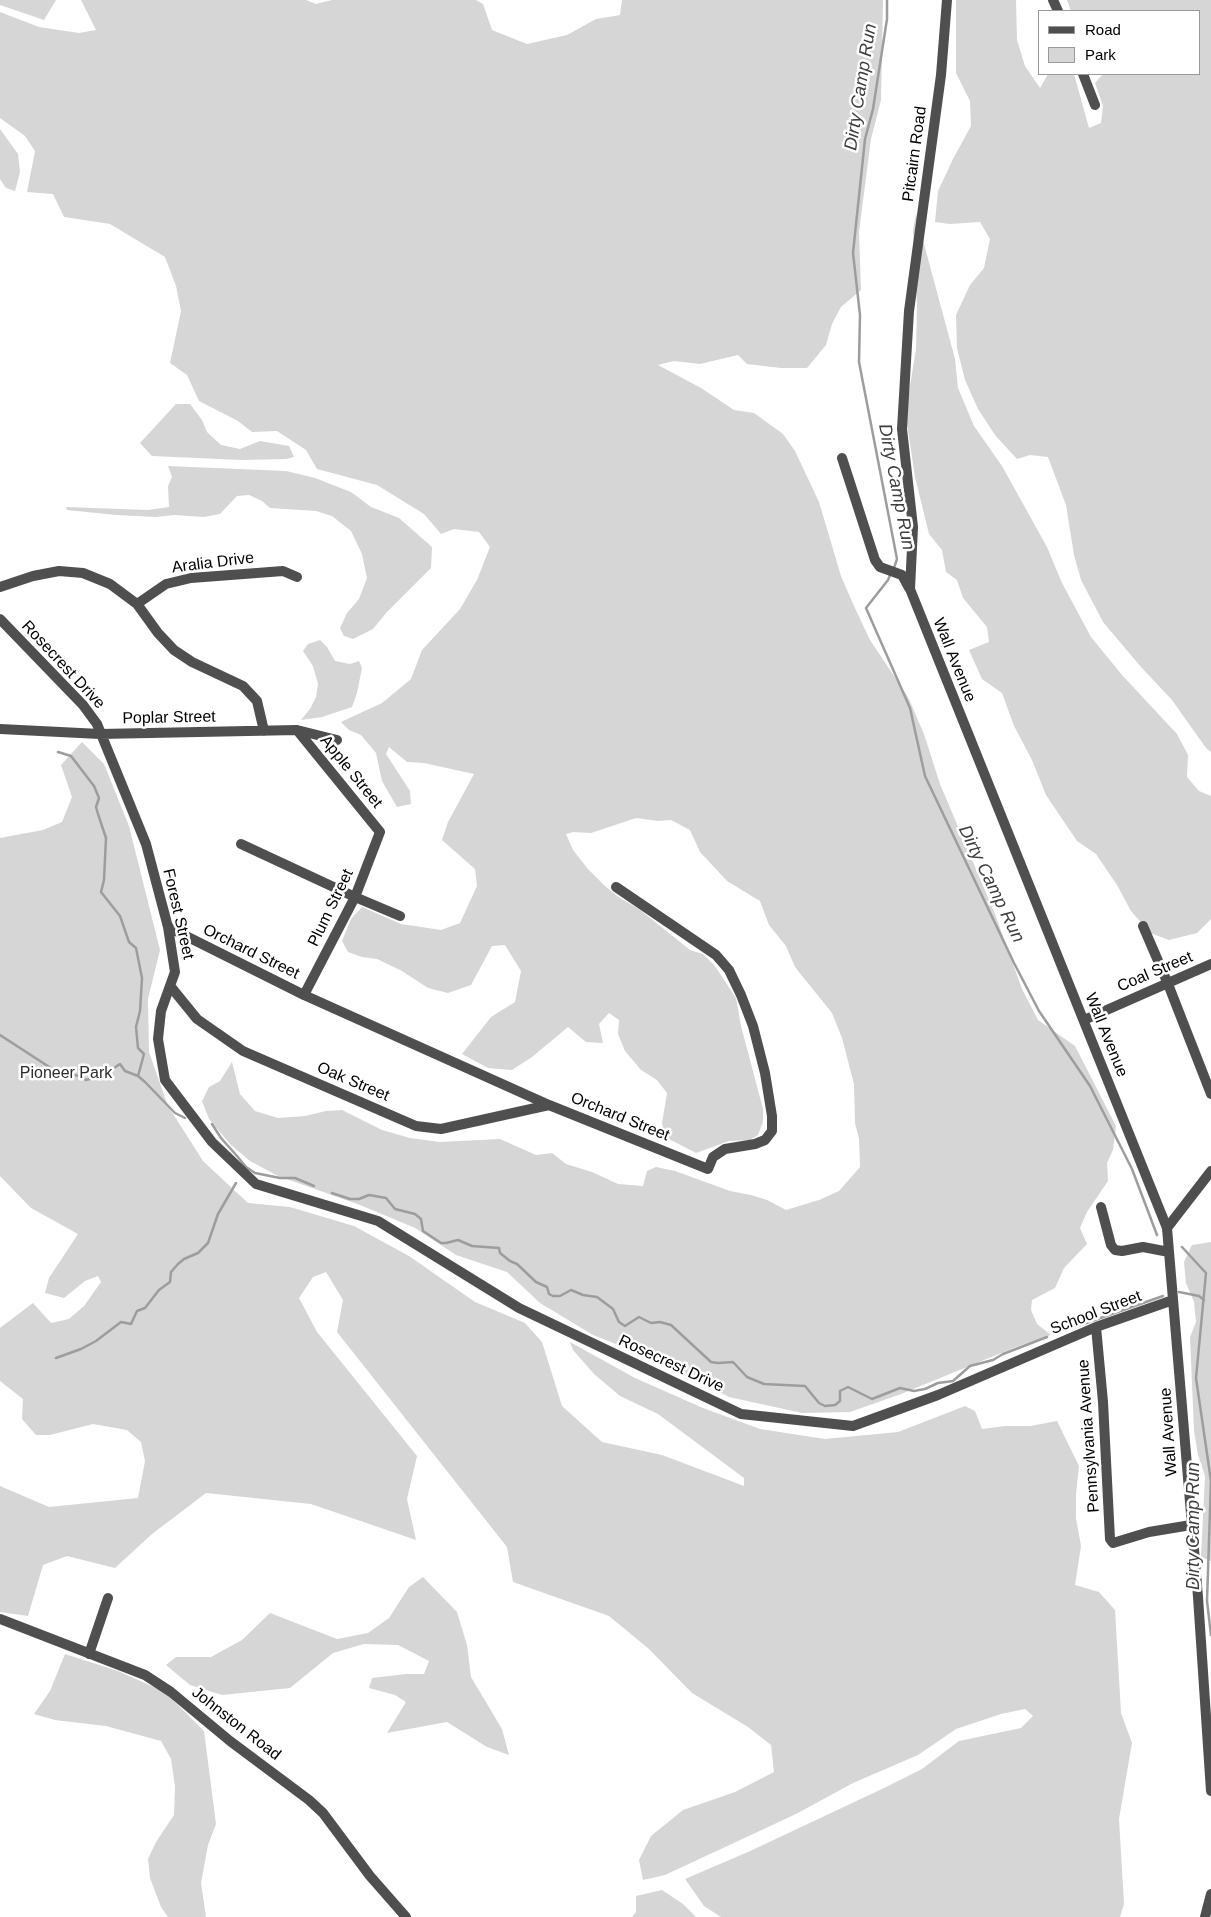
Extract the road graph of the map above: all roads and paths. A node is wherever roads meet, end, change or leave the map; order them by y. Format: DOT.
graph roads {
  1 [pos="947,0"];
  2 [pos="1083,75"];
  3 [pos="1095,105"];
  4 [pos="909,311"];
  5 [pos="842,458"];
  6 [pos="297,577"];
  7 [pos="0,587"];
  8 [pos="910,589"];
  9 [pos="137,604"];
  10 [pos="0,619"];
  11 [pos="0,729"];
  12 [pos="298,730"];
  13 [pos="264,731"];
  14 [pos="100,734"];
  15 [pos="337,740"];
  16 [pos="380,832"];
  17 [pos="241,844"];
  18 [pos="616,887"];
  19 [pos="354,897"];
  20 [pos="400,916"];
  21 [pos="1143,926"];
  22 [pos="168,927"];
  23 [pos="1211,964"];
  24 [pos="1168,984"];
  25 [pos="170,987"];
  26 [pos="304,995"];
  27 [pos="1084,1020"];
  28 [pos="1211,1094"];
  29 [pos="549,1105"];
  30 [pos="1211,1171"];
  31 [pos="321,1202"];
  32 [pos="1100,1207"];
  33 [pos="1167,1228"];
  34 [pos="1169,1252"];
  35 [pos="1173,1300"];
  36 [pos="1096,1327"];
  37 [pos="1029,1355"];
  38 [pos="1191,1525"];
  39 [pos="108,1598"];
  40 [pos="0,1620"];
  41 [pos="89,1654"];
  42 [pos="1211,1791"];
  43 [pos="1211,1894"];
  44 [pos="406,1917"];
  45 [pos="1205,1917"];
  1 -- 4 [label="street, Pitcairn Road"];
  2 -- 3 [label="street"];
  4 -- 8 [label="street, Wall Avenue"];
  5 -- 8 [label="street"];
  6 -- 9 [label="street, Aralia Drive"];
  7 -- 9 [label="street"];
  8 -- 27 [label="street, Wall Avenue"];
  9 -- 13 [label="street"];
  10 -- 14 [label="street, Rosecrest Drive"];
  11 -- 14 [label="street, Poplar Street"];
  12 -- 13 [label="street, Poplar Street"];
  12 -- 15 [label="street, Poplar Street"];
  12 -- 16 [label="street, Apple Street"];
  13 -- 14 [label="street, Poplar Street"];
  14 -- 22 [label="street, Forest Street"];
  16 -- 19 [label="street, Plum Street"];
  17 -- 19 [label="street"];
  18 -- 29 [label="street, Orchard Street"];
  19 -- 20 [label="street"];
  19 -- 26 [label="street, Plum Street"];
  21 -- 24 [label="street"];
  22 -- 25 [label="street, Forest Street"];
  22 -- 26 [label="street, Orchard Street"];
  23 -- 24 [label="street, Coal Street"];
  24 -- 27 [label="street, Coal Street"];
  24 -- 28 [label="street"];
  25 -- 29 [label="street, Oak Street"];
  25 -- 31 [label="street, Forest Street"];
  26 -- 29 [label="street, Orchard Street"];
  27 -- 33 [label="street, Wall Avenue"];
  30 -- 33 [label="street"];
  31 -- 37 [label="street, Rosecrest Drive"];
  32 -- 34 [label="street"];
  33 -- 34 [label="street, Wall Avenue"];
  34 -- 35 [label="street, Wall Avenue"];
  35 -- 36 [label="street, School Street"];
  35 -- 38 [label="street, Wall Avenue"];
  36 -- 37 [label="street, School Street"];
  36 -- 38 [label="street, Pennsylvania Avenue"];
  38 -- 42 [label="street, Wall Avenue"];
  39 -- 41 [label="street"];
  40 -- 41 [label="street, Johnston Road"];
  41 -- 44 [label="street, Johnston Road"];
  43 -- 45 [label="street"];
}
